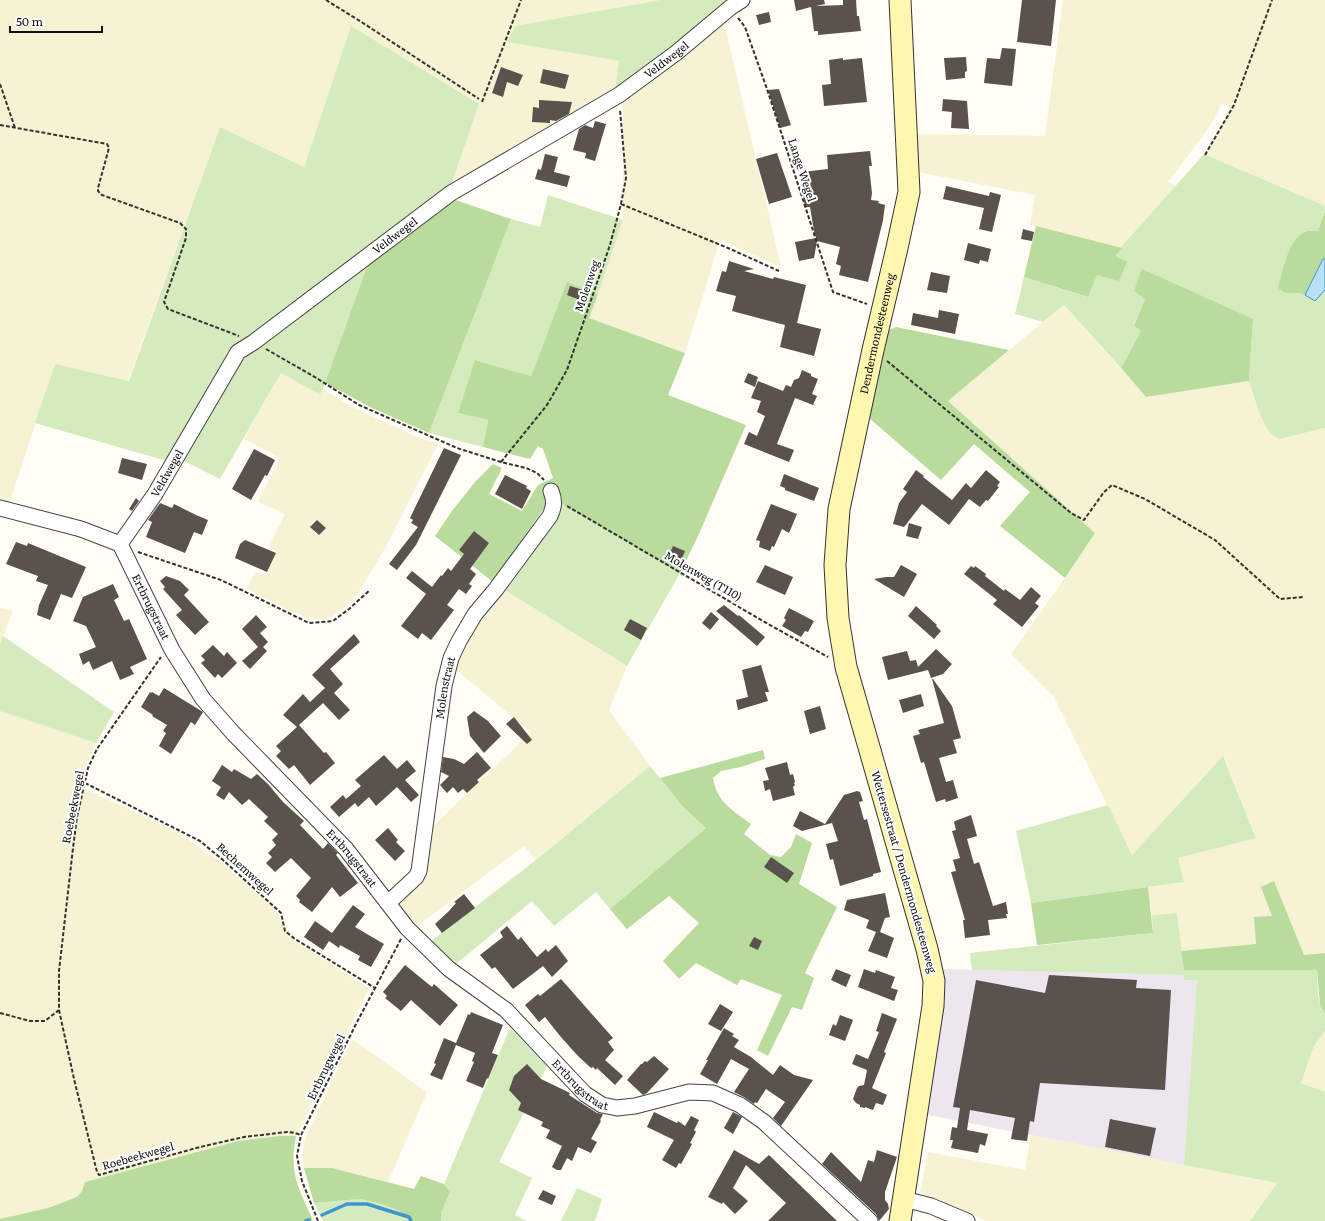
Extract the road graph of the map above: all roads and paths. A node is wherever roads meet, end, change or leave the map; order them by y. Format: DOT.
graph roads {
  1 [pos="326,0"];
  2 [pos="521,0"];
  3 [pos="900,0"];
  4 [pos="1272,0"];
  5 [pos="736,4"];
  6 [pos="0,84"];
  7 [pos="619,95"];
  8 [pos="479,99"];
  9 [pos="482,102"];
  10 [pos="0,125"];
  11 [pos="15,128"];
  12 [pos="1204,155"];
  13 [pos="621,204"];
  14 [pos="778,271"];
  15 [pos="883,310"];
  16 [pos="254,342"];
  17 [pos="873,350"];
  18 [pos="501,462"];
  19 [pos="552,494"];
  20 [pos="0,508"];
  21 [pos="120,544"];
  22 [pos="370,590"];
  23 [pos="1304,597"];
  24 [pos="169,645"];
  25 [pos="846,667"];
  26 [pos="85,783"];
  27 [pos="388,903"];
  28 [pos="407,928"];
  29 [pos="375,988"];
  30 [pos="59,1010"];
  31 [pos="0,1013"];
  32 [pos="301,1135"];
  33 [pos="904,1199"];
  34 [pos="318,1221"];
  35 [pos="870,1221"];
  36 [pos="900,1221"];
  37 [pos="967,1221"];
  1 -- 8 [label="path"];
  2 -- 9 [label="path"];
  3 -- 15 [label="main road, Dendermondesteenweg"];
  4 -- 12 [label="path"];
  5 -- 7 [label="street, Veldwegel"];
  5 -- 15 [label="path, Lange Wegel"];
  6 -- 11 [label="path"];
  7 -- 13 [label="path, Molenweg"];
  7 -- 16 [label="street, Veldwegel"];
  10 -- 11 [label="path"];
  11 -- 16 [label="path"];
  13 -- 14 [label="path"];
  13 -- 18 [label="path, Molenweg"];
  15 -- 17 [label="main road, Dendermondesteenweg"];
  16 -- 18 [label="path"];
  16 -- 21 [label="street, Veldwegel"];
  17 -- 23 [label="path"];
  17 -- 25 [label="main road, Dendermondesteenweg"];
  18 -- 19 [label="path"];
  19 -- 25 [label="path, Molenweg (T110)"];
  19 -- 27 [label="street, Molenstraat"];
  20 -- 21 [label="street"];
  21 -- 22 [label="path"];
  21 -- 24 [label="street, Ertbrugstraat"];
  24 -- 26 [label="path, Roebeekwegel"];
  24 -- 27 [label="street, Ertbrugstraat"];
  25 -- 33 [label="main road, Wettersestraat / Dendermondesteenweg"];
  26 -- 29 [label="path, Bechemwegel"];
  26 -- 30 [label="path, Roebeekwegel"];
  27 -- 28 [label="street, Ertbrugstraat"];
  28 -- 29 [label="path, Ertbrugwegel"];
  28 -- 35 [label="street, Ertbrugstraat"];
  29 -- 32 [label="path, Ertbrugwegel"];
  30 -- 31 [label="path"];
  30 -- 32 [label="path, Roebeekwegel"];
  32 -- 34 [label="path, Ertbrugwegel"];
  33 -- 36 [label="main road, Wettersestraat / Dendermondesteenweg"];
  33 -- 37 [label="street"];
}
